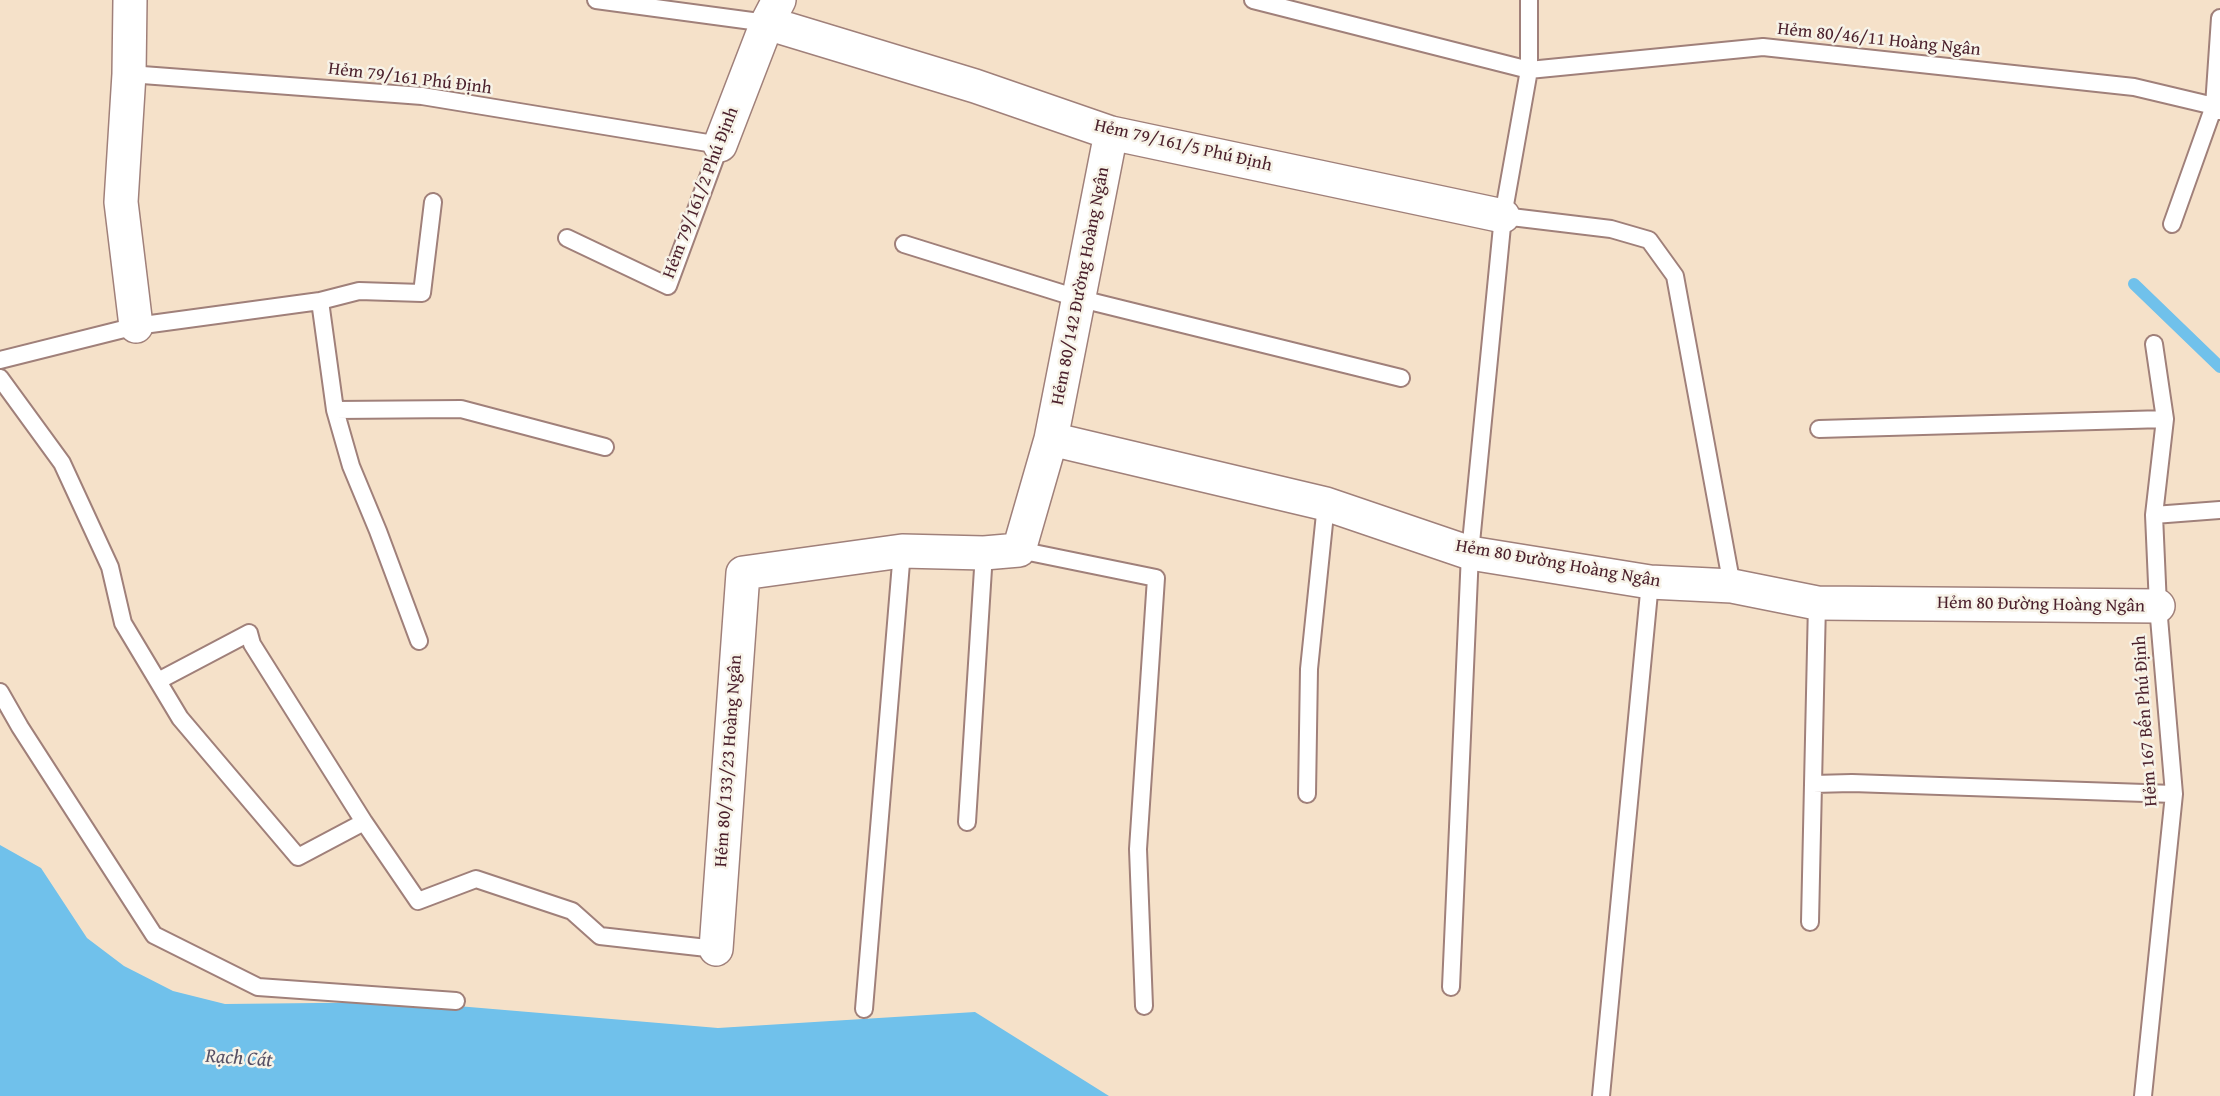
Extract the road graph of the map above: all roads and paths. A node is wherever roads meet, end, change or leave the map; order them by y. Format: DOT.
graph roads {
  1 [pos="130,0"];
  2 [pos="596,0"];
  3 [pos="1254,0"];
  4 [pos="1529,0"];
  5 [pos="773,11"];
  6 [pos="2220,18"];
  7 [pos="1529,70"];
  8 [pos="129,74"];
  9 [pos="2217,108"];
  10 [pos="1111,133"];
  11 [pos="720,145"];
  12 [pos="434,202"];
  13 [pos="1503,216"];
  14 [pos="2172,224"];
  15 [pos="567,238"];
  16 [pos="904,244"];
  17 [pos="1077,298"];
  18 [pos="320,301"];
  19 [pos="136,326"];
  20 [pos="2154,344"];
  21 [pos="0,360"];
  22 [pos="0,378"];
  23 [pos="1401,378"];
  24 [pos="335,410"];
  25 [pos="2165,419"];
  26 [pos="1819,429"];
  27 [pos="1051,439"];
  28 [pos="605,447"];
  29 [pos="1326,504"];
  30 [pos="2220,510"];
  31 [pos="2154,516"];
  32 [pos="1019,550"];
  33 [pos="902,551"];
  34 [pos="984,552"];
  35 [pos="1470,552"];
  36 [pos="1650,582"];
  37 [pos="1732,586"];
  38 [pos="1817,603"];
  39 [pos="2158,606"];
  40 [pos="419,641"];
  41 [pos="158,681"];
  42 [pos="0,692"];
  43 [pos="1813,784"];
  44 [pos="1307,794"];
  45 [pos="2174,794"];
  46 [pos="364,822"];
  47 [pos="966,822"];
  48 [pos="1810,922"];
  49 [pos="716,948"];
  50 [pos="1451,987"];
  51 [pos="456,1001"];
  52 [pos="1144,1006"];
  53 [pos="864,1009"];
  54 [pos="1601,1096"];
  55 [pos="2143,1096"];
  1 -- 8 [label="street"];
  2 -- 5 [label="lane"];
  3 -- 7 [label="lane, Hẻm 80/46/11 Hoàng Ngân"];
  4 -- 7 [label="lane"];
  5 -- 10 [label="street, Hẻm 79/161/5 Phú Định"];
  5 -- 11 [label="street, Hẻm 79/161/2 Phú Định"];
  6 -- 9 [label="lane"];
  7 -- 9 [label="lane, Hẻm 80/46/11 Hoàng Ngân"];
  7 -- 13 [label="lane"];
  8 -- 11 [label="lane, Hẻm 79/161 Phú Định"];
  8 -- 19 [label="street"];
  9 -- 14 [label="lane"];
  10 -- 13 [label="street, Hẻm 79/161/5 Phú Định"];
  10 -- 17 [label="street, Hẻm 80/142 Đường Hoàng Ngân"];
  11 -- 15 [label="lane, Hẻm 79/161/2 Phú Định"];
  12 -- 18 [label="lane"];
  13 -- 35 [label="lane"];
  13 -- 37 [label="lane"];
  16 -- 17 [label="lane"];
  17 -- 23 [label="lane"];
  17 -- 27 [label="street, Hẻm 80/142 Đường Hoàng Ngân"];
  18 -- 19 [label="lane"];
  18 -- 24 [label="lane"];
  19 -- 21 [label="lane"];
  20 -- 25 [label="lane, Hẻm 167 Bến Phú Định"];
  22 -- 41 [label="lane"];
  24 -- 28 [label="lane"];
  24 -- 40 [label="lane"];
  25 -- 26 [label="lane"];
  25 -- 31 [label="lane, Hẻm 167 Bến Phú Định"];
  27 -- 29 [label="street, Hẻm 80 Đường Hoàng Ngân"];
  27 -- 32 [label="street"];
  29 -- 35 [label="street, Hẻm 80 Đường Hoàng Ngân"];
  29 -- 44 [label="lane"];
  30 -- 31 [label="lane"];
  31 -- 39 [label="lane, Hẻm 167 Bến Phú Định"];
  32 -- 34 [label="street"];
  32 -- 52 [label="lane"];
  33 -- 34 [label="street"];
  33 -- 49 [label="street, Hẻm 80/133/23 Hoàng Ngân"];
  33 -- 53 [label="lane"];
  34 -- 47 [label="lane"];
  35 -- 36 [label="street, Hẻm 80 Đường Hoàng Ngân"];
  35 -- 50 [label="lane"];
  36 -- 37 [label="street, Hẻm 80 Đường Hoàng Ngân"];
  36 -- 54 [label="lane"];
  37 -- 38 [label="street, Hẻm 80 Đường Hoàng Ngân"];
  38 -- 39 [label="street, Hẻm 80 Đường Hoàng Ngân"];
  38 -- 43 [label="lane"];
  39 -- 45 [label="lane, Hẻm 167 Bến Phú Định"];
  41 -- 46 [label="lane"];
  41 -- 46 [label="lane"];
  42 -- 51 [label="lane"];
  43 -- 45 [label="lane"];
  43 -- 48 [label="lane"];
  45 -- 55 [label="lane, Hẻm 167 Bến Phú Định"];
  46 -- 49 [label="lane"];
}
